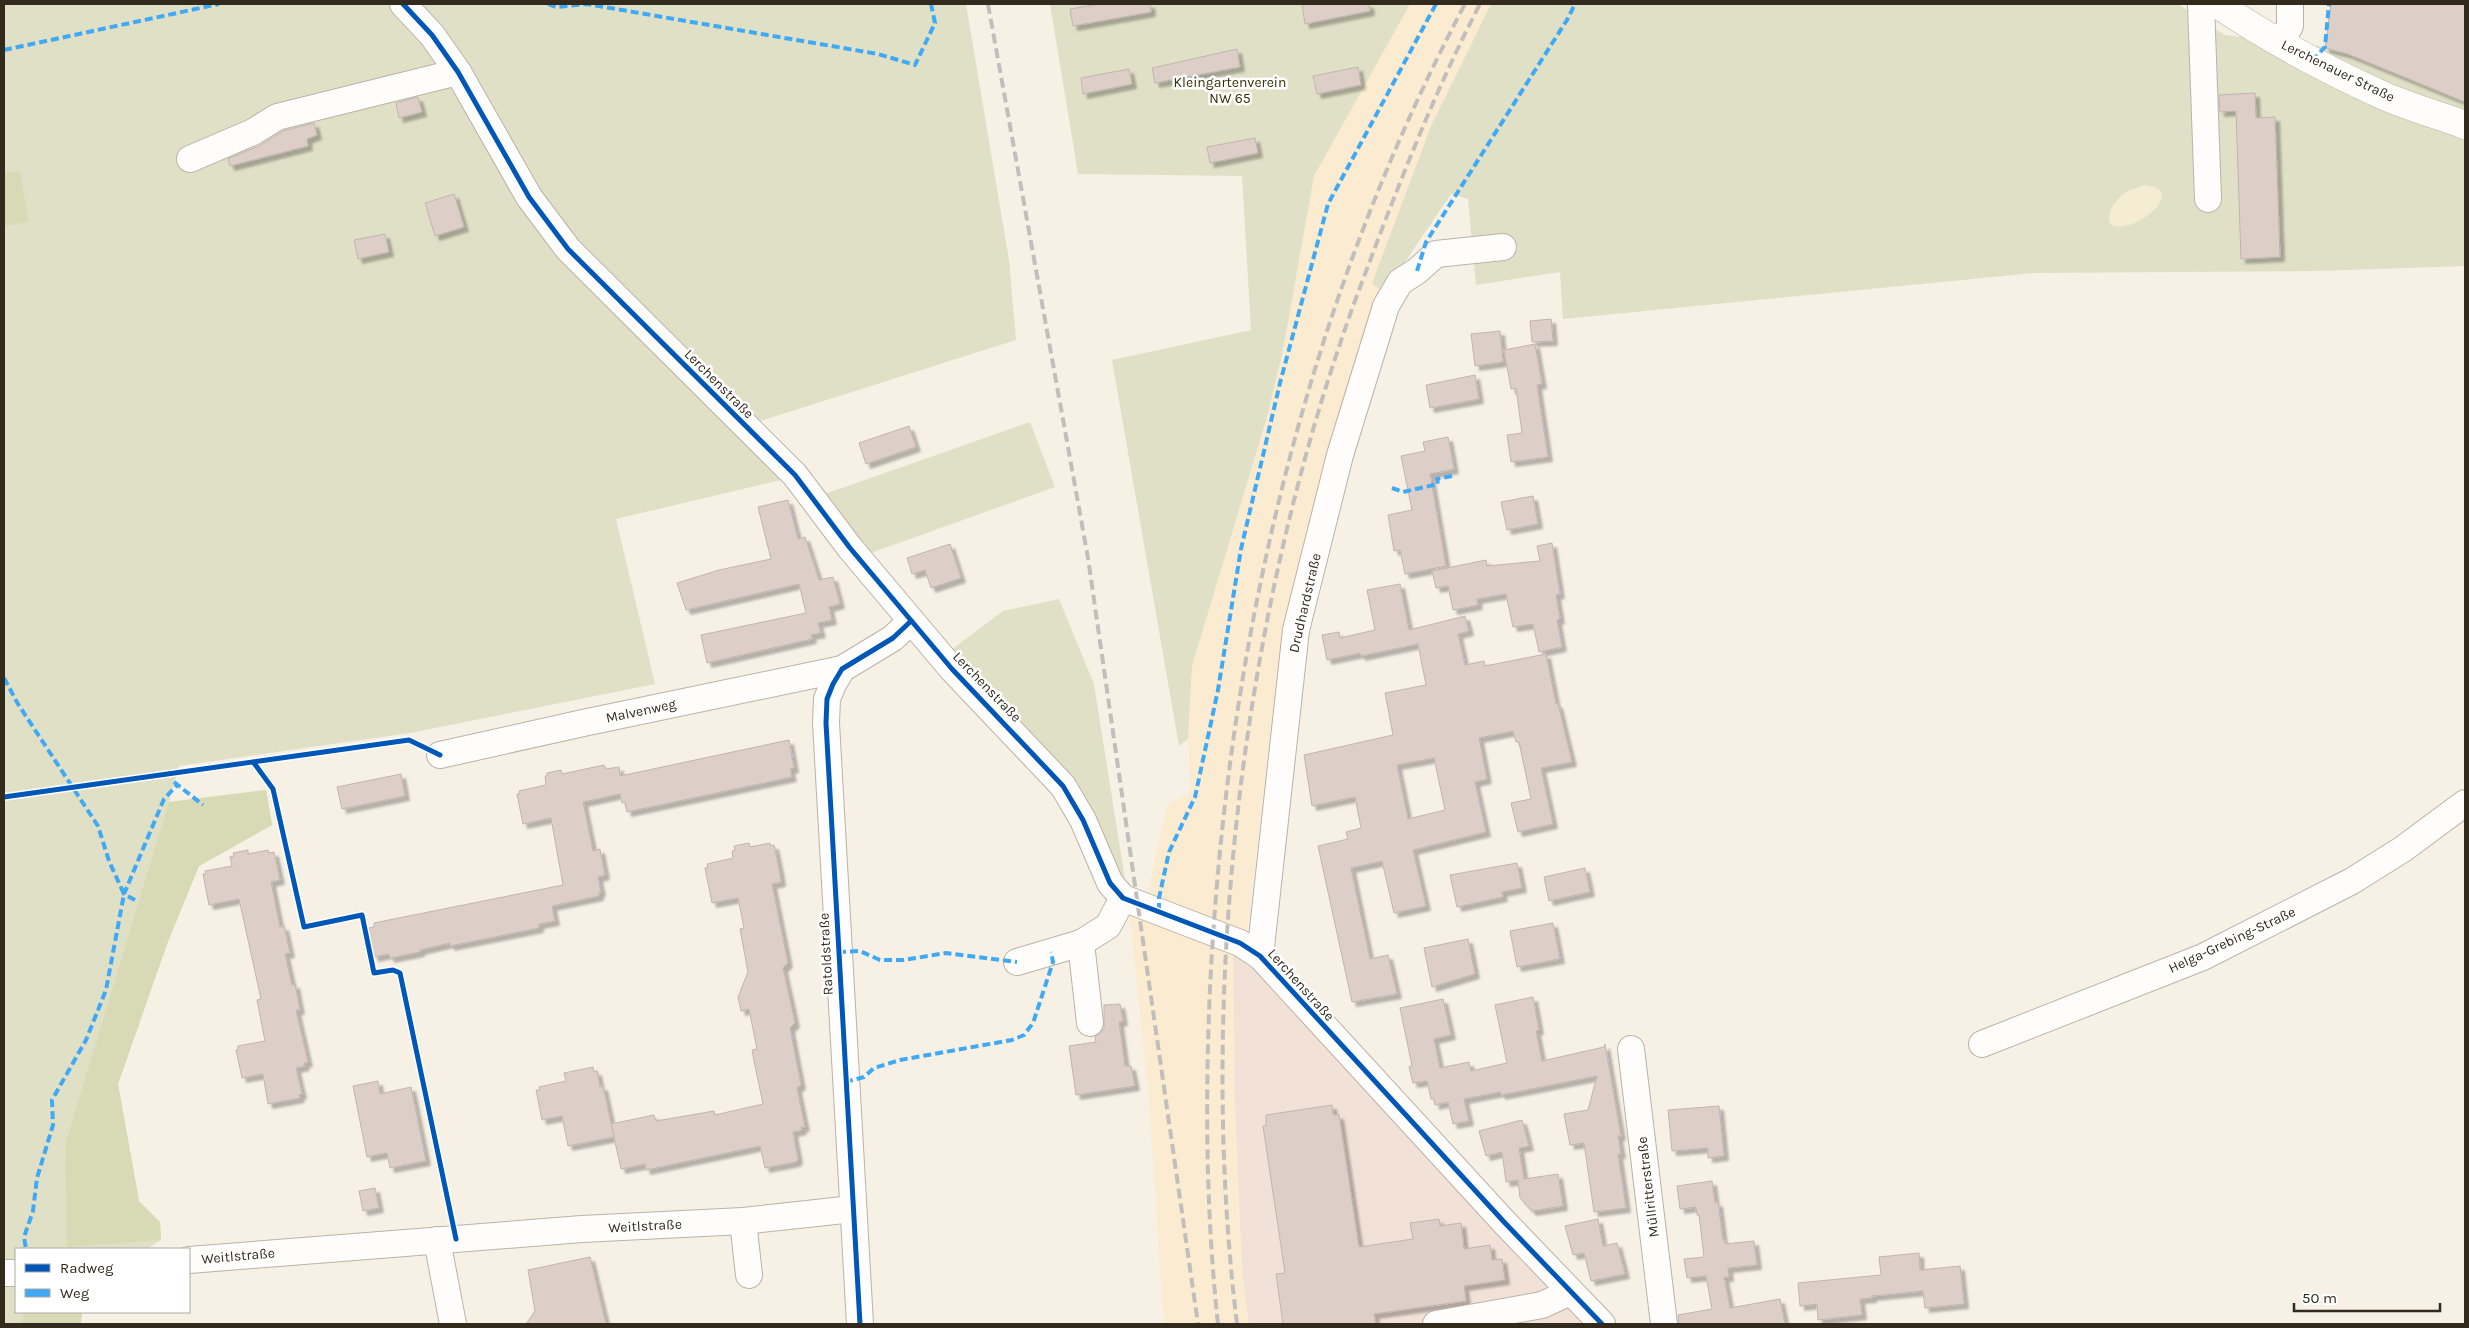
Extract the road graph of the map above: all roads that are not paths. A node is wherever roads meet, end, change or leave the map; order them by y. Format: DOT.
graph roads {
  1 [pos="403,4"];
  2 [pos="2201,4"];
  3 [pos="2217,4"];
  4 [pos="2290,4"];
  5 [pos="2280,43"];
  6 [pos="458,72"];
  7 [pos="2465,125"];
  8 [pos="190,159"];
  9 [pos="2208,199"];
  10 [pos="1503,247"];
  11 [pos="911,621"];
  12 [pos="842,670"];
  13 [pos="440,755"];
  14 [pos="2465,803"];
  15 [pos="1123,898"];
  16 [pos="1081,943"];
  17 [pos="1260,956"];
  18 [pos="1017,962"];
  19 [pos="1090,1023"];
  20 [pos="1982,1044"];
  21 [pos="1632,1049"];
  22 [pos="852,1209"];
  23 [pos="742,1221"];
  24 [pos="437,1240"];
  25 [pos="190,1260"];
  26 [pos="749,1275"];
  27 [pos="1570,1292"];
  28 [pos="453,1324"];
  29 [pos="860,1324"];
  30 [pos="1436,1324"];
  31 [pos="1602,1324"];
  32 [pos="1664,1324"];
  1 -- 6 [label="street, Lerchenstraße"];
  2 -- 9 [label="street"];
  3 -- 5 [label="main road, Lerchenauer Straße"];
  4 -- 5 [label="street"];
  5 -- 7 [label="main road, Lerchenauer Straße"];
  6 -- 8 [label="street"];
  6 -- 11 [label="street, Lerchenstraße"];
  10 -- 17 [label="street, Drudhardstraße"];
  11 -- 12 [label="street, Ratoldstraße"];
  11 -- 15 [label="street, Lerchenstraße"];
  12 -- 13 [label="street, Malvenweg"];
  12 -- 22 [label="street, Ratoldstraße"];
  14 -- 20 [label="street, Helga-Grebing-Straße"];
  15 -- 16 [label="street"];
  15 -- 17 [label="street, Lerchenstraße"];
  16 -- 18 [label="street"];
  16 -- 19 [label="street"];
  17 -- 27 [label="street, Lerchenstraße"];
  21 -- 32 [label="street, Müllritterstraße"];
  22 -- 23 [label="street, Weitlstraße"];
  22 -- 29 [label="street, Ratoldstraße"];
  23 -- 24 [label="street, Weitlstraße"];
  23 -- 26 [label="street"];
  24 -- 25 [label="street, Weitlstraße"];
  24 -- 28 [label="street"];
  27 -- 30 [label="street"];
  27 -- 31 [label="street, Lerchenstraße"];
}
